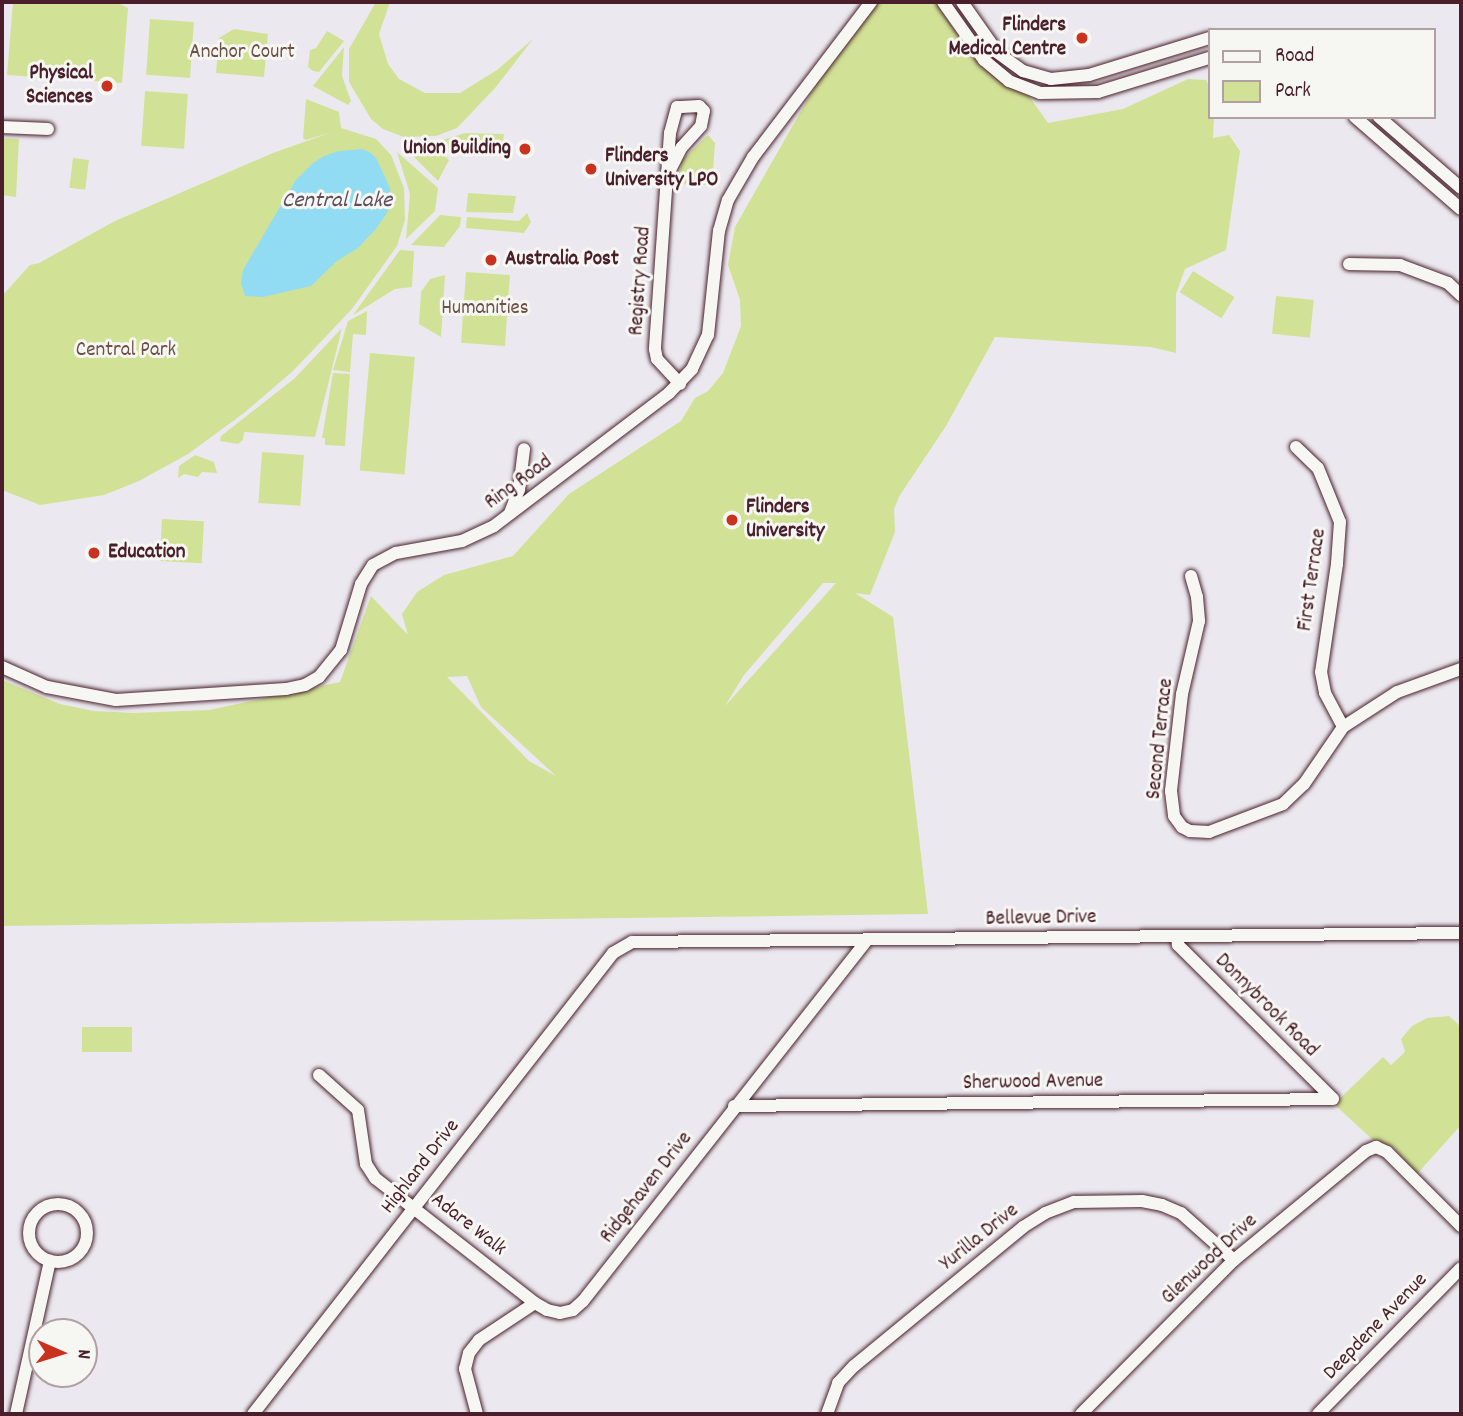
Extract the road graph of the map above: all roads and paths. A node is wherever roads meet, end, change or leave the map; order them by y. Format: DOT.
graph roads {
  1 [pos="870,2"];
  2 [pos="943,2"];
  3 [pos="962,2"];
  4 [pos="1208,38"];
  5 [pos="1208,58"];
  6 [pos="1357,119"];
  7 [pos="1381,119"];
  8 [pos="2,127"];
  9 [pos="48,130"];
  10 [pos="669,172"];
  11 [pos="1461,188"];
  12 [pos="1461,209"];
  13 [pos="1349,264"];
  14 [pos="1461,295"];
  15 [pos="680,384"];
  16 [pos="1296,447"];
  17 [pos="524,449"];
  18 [pos="505,519"];
  19 [pos="1191,576"];
  20 [pos="2,667"];
  21 [pos="1461,669"];
  22 [pos="1343,727"];
  23 [pos="1461,933"];
  24 [pos="1177,936"];
  25 [pos="866,941"];
  26 [pos="623,947"];
  27 [pos="319,1074"];
  28 [pos="1333,1099"];
  29 [pos="734,1106"];
  30 [pos="413,1207"];
  31 [pos="1461,1226"];
  32 [pos="1234,1260"];
  33 [pos="50,1262"];
  34 [pos="1461,1268"];
  35 [pos="535,1303"];
  36 [pos="16,1414"];
  37 [pos="253,1414"];
  38 [pos="477,1414"];
  39 [pos="827,1414"];
  40 [pos="1081,1414"];
  41 [pos="1318,1414"];
  1 -- 15 [label="street, Ring Road"];
  2 -- 5 [label="street"];
  3 -- 4 [label="street"];
  6 -- 12 [label="street"];
  7 -- 11 [label="street"];
  8 -- 9 [label="street"];
  10 -- 10 [label="street, Registry Road"];
  10 -- 15 [label="street, Registry Road"];
  13 -- 14 [label="street"];
  15 -- 18 [label="street, Ring Road"];
  16 -- 22 [label="street, First Terrace"];
  17 -- 18 [label="street"];
  18 -- 20 [label="street, Ring Road"];
  19 -- 22 [label="street, Second Terrace"];
  21 -- 22 [label="street"];
  23 -- 24 [label="street, Bellevue Drive"];
  24 -- 25 [label="street, Bellevue Drive"];
  24 -- 28 [label="street, Donnybrook Road"];
  25 -- 26 [label="street, Bellevue Drive"];
  25 -- 29 [label="street, Ridgehaven Drive"];
  26 -- 30 [label="street, Highland Drive"];
  27 -- 30 [label="street, Adare Walk"];
  28 -- 29 [label="street, Sherwood Avenue"];
  29 -- 35 [label="street, Ridgehaven Drive"];
  30 -- 35 [label="street, Adare Walk"];
  30 -- 37 [label="street, Highland Drive"];
  31 -- 32 [label="street, Glenwood Drive"];
  32 -- 39 [label="street, Yurilla Drive"];
  32 -- 40 [label="street, Glenwood Drive"];
  33 -- 33 [label="street"];
  33 -- 36 [label="street"];
  34 -- 41 [label="street, Deepdene Avenue"];
  35 -- 38 [label="street"];
}
